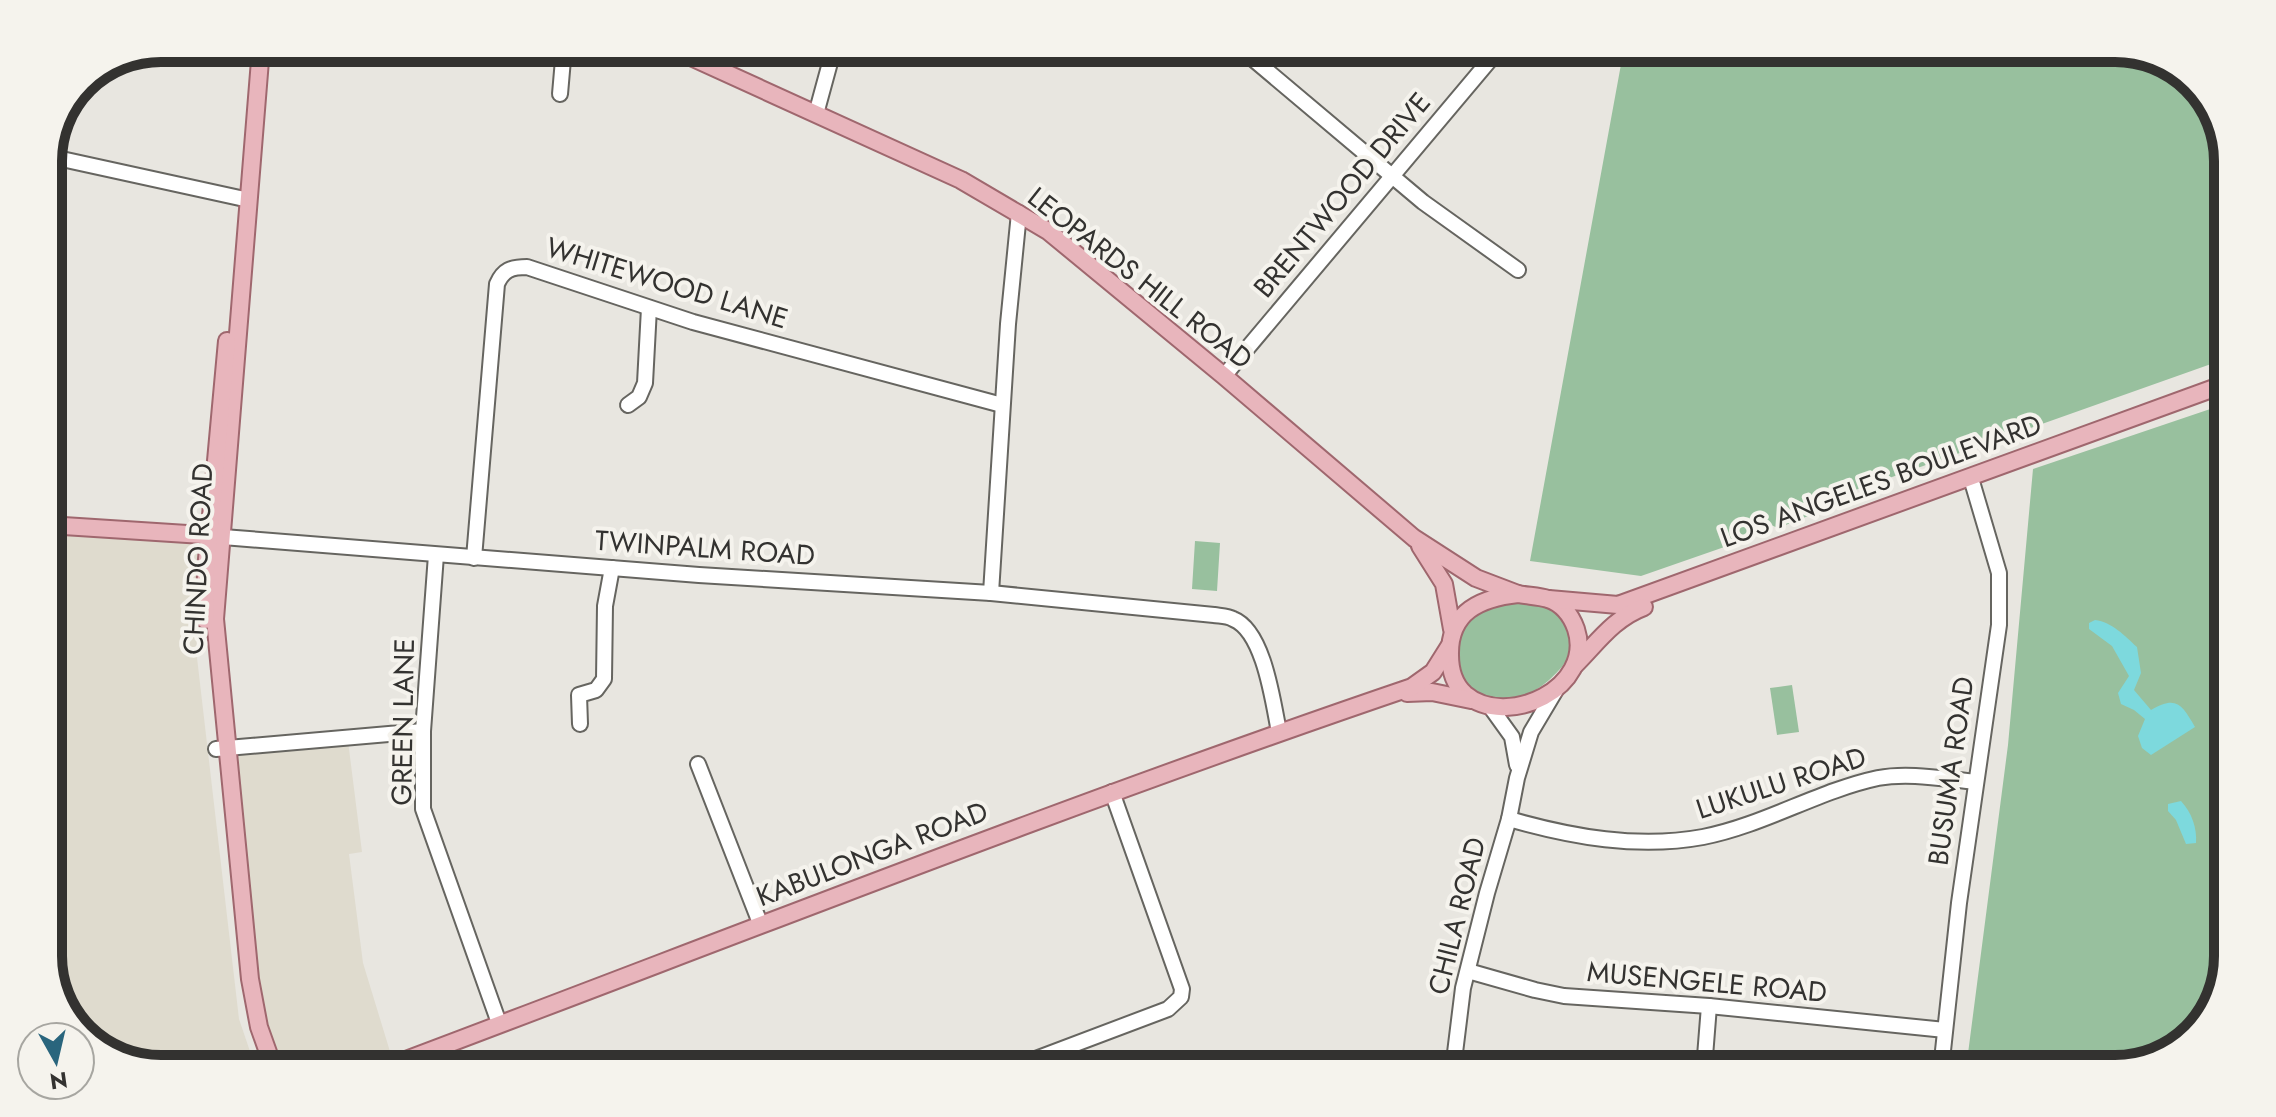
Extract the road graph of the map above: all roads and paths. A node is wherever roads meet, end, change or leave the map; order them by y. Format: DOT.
graph roads {
  1 [pos="250,62"];
  2 [pos="259,62"];
  3 [pos="563,62"];
  4 [pos="702,62"];
  5 [pos="830,62"];
  6 [pos="1256,62"];
  7 [pos="1488,62"];
  8 [pos="560,94"];
  9 [pos="816,114"];
  10 [pos="62,159"];
  11 [pos="1392,177"];
  12 [pos="244,200"];
  13 [pos="1019,213"];
  14 [pos="1518,270"];
  15 [pos="649,308"];
  16 [pos="1224,376"];
  17 [pos="2214,388"];
  18 [pos="2214,397"];
  19 [pos="628,405"];
  20 [pos="1002,405"];
  21 [pos="1973,485"];
  22 [pos="62,526"];
  23 [pos="217,536"];
  24 [pos="1414,538"];
  25 [pos="436,555"];
  26 [pos="474,558"];
  27 [pos="612,568"];
  28 [pos="991,593"];
  29 [pos="1518,594"];
  30 [pos="1549,599"];
  31 [pos="1451,637"];
  32 [pos="1575,665"];
  33 [pos="1556,689"];
  34 [pos="1384,696"];
  35 [pos="1482,704"];
  36 [pos="580,724"];
  37 [pos="423,731"];
  38 [pos="1279,732"];
  39 [pos="221,748"];
  40 [pos="698,764"];
  41 [pos="1517,778"];
  42 [pos="1976,782"];
  43 [pos="1112,792"];
  44 [pos="1509,819"];
  45 [pos="760,923"];
  46 [pos="1468,971"];
  47 [pos="1709,1006"];
  48 [pos="499,1023"];
  49 [pos="1945,1030"];
  50 [pos="259,1055"];
  51 [pos="269,1055"];
  52 [pos="418,1055"];
  53 [pos="1046,1055"];
  54 [pos="1454,1055"];
  55 [pos="1705,1055"];
  56 [pos="1942,1055"];
  1 -- 12 [label="main road, CHINDO ROAD"];
  2 -- 12 [label="main road, CHINDO ROAD"];
  3 -- 8 [label="street"];
  4 -- 9 [label="main road, LEOPARDS HILL ROAD"];
  5 -- 9 [label="street"];
  6 -- 11 [label="street"];
  7 -- 11 [label="street, BRENTWOOD DRIVE"];
  9 -- 13 [label="main road, LEOPARDS HILL ROAD"];
  10 -- 12 [label="street"];
  11 -- 14 [label="street"];
  11 -- 16 [label="street, BRENTWOOD DRIVE"];
  12 -- 23 [label="main road, CHINDO ROAD"];
  13 -- 16 [label="main road, LEOPARDS HILL ROAD"];
  13 -- 20 [label="street"];
  15 -- 19 [label="street"];
  15 -- 20 [label="street, WHITEWOOD LANE"];
  15 -- 26 [label="street, WHITEWOOD LANE"];
  16 -- 24 [label="main road, LEOPARDS HILL ROAD"];
  17 -- 30 [label="main road, LOS ANGELES BOULEVARD"];
  18 -- 21 [label="main road, LOS ANGELES BOULEVARD"];
  20 -- 28 [label="street"];
  21 -- 32 [label="main road, LOS ANGELES BOULEVARD"];
  21 -- 42 [label="street, BUSUMA ROAD"];
  22 -- 23 [label="main road, TWINPALM ROAD"];
  23 -- 25 [label="street, TWINPALM ROAD"];
  23 -- 39 [label="main road, CHINDO ROAD"];
  24 -- 29 [label="main road, LEOPARDS HILL ROAD"];
  24 -- 31 [label="main road, LEOPARDS HILL ROAD"];
  25 -- 26 [label="street, TWINPALM ROAD"];
  25 -- 37 [label="street, GREEN LANE"];
  26 -- 27 [label="street, TWINPALM ROAD"];
  27 -- 28 [label="street, TWINPALM ROAD"];
  27 -- 36 [label="street"];
  28 -- 38 [label="street, TWINPALM ROAD"];
  29 -- 30 [label="main road"];
  29 -- 31 [label="main road"];
  30 -- 32 [label="main road"];
  31 -- 34 [label="main road, KABULONGA ROAD"];
  31 -- 35 [label="main road"];
  32 -- 33 [label="main road"];
  33 -- 35 [label="main road"];
  33 -- 41 [label="street, CHILA ROAD"];
  34 -- 35 [label="main road, KABULONGA ROAD"];
  34 -- 38 [label="main road, KABULONGA ROAD"];
  35 -- 41 [label="street, CHILA ROAD"];
  37 -- 39 [label="street"];
  37 -- 48 [label="street, GREEN LANE"];
  38 -- 43 [label="main road, KABULONGA ROAD"];
  39 -- 50 [label="main road, CHINDO ROAD"];
  39 -- 51 [label="main road, CHINDO ROAD"];
  40 -- 45 [label="street"];
  41 -- 44 [label="street, CHILA ROAD"];
  42 -- 44 [label="street, LUKULU ROAD"];
  42 -- 49 [label="street, BUSUMA ROAD"];
  43 -- 45 [label="main road, KABULONGA ROAD"];
  43 -- 53 [label="street"];
  44 -- 46 [label="street, CHILA ROAD"];
  45 -- 48 [label="main road, KABULONGA ROAD"];
  46 -- 47 [label="street, MUSENGELE ROAD"];
  46 -- 54 [label="street, CHILA ROAD"];
  47 -- 49 [label="street, MUSENGELE ROAD"];
  47 -- 55 [label="street"];
  48 -- 52 [label="main road, KABULONGA ROAD"];
  49 -- 56 [label="street, BUSUMA ROAD"];
}
